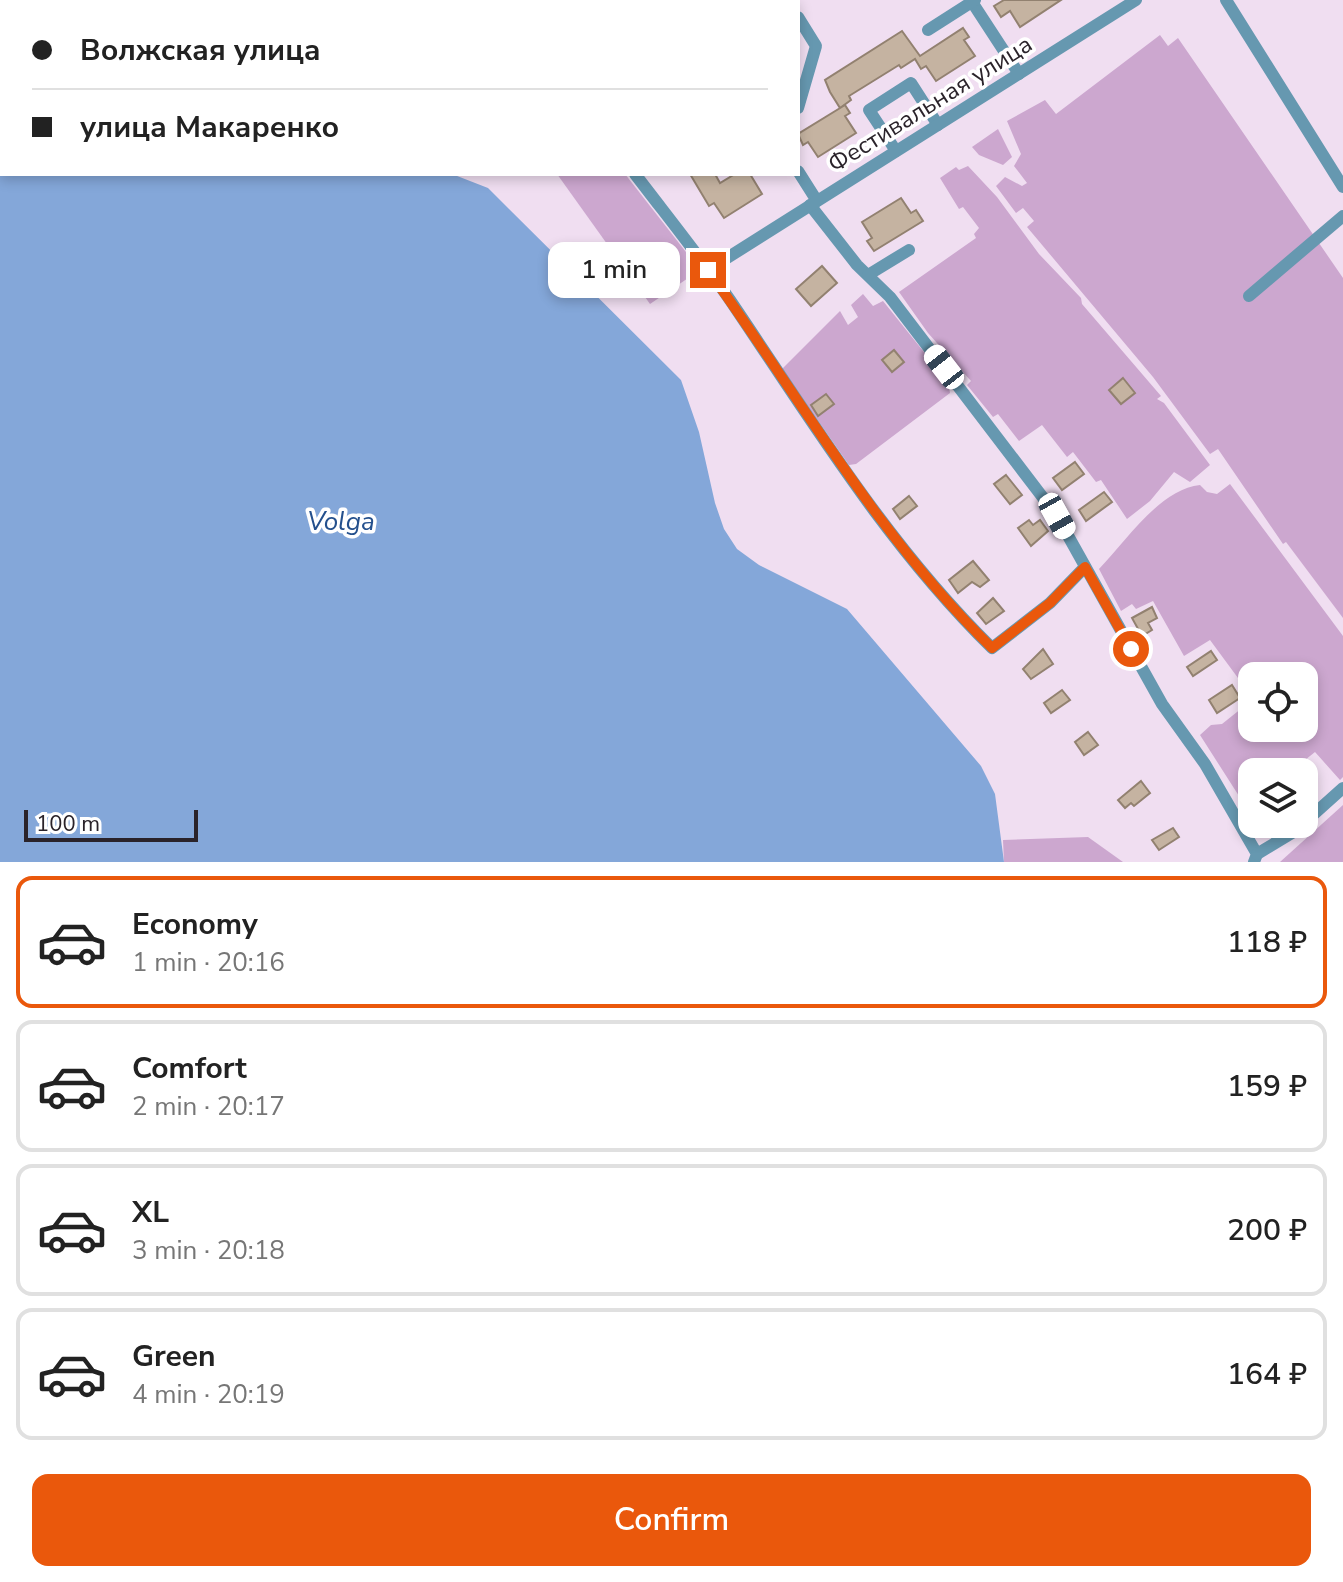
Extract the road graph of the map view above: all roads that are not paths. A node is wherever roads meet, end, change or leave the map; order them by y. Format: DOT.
graph roads {
  1 [pos="1136,0"];
  2 [pos="1226,0"];
  3 [pos="974,1"];
  4 [pos="800,20"];
  5 [pos="928,30"];
  6 [pos="1019,74"];
  7 [pos="800,101"];
  8 [pos="938,125"];
  9 [pos="896,151"];
  10 [pos="800,175"];
  11 [pos="637,176"];
  12 [pos="1341,179"];
  13 [pos="814,203"];
  14 [pos="1343,216"];
  15 [pos="909,250"];
  16 [pos="708,270"];
  17 [pos="868,275"];
  18 [pos="1249,296"];
  19 [pos="1085,567"];
  20 [pos="1343,788"];
  21 [pos="1255,858"];
  1 -- 6 [label="street, Фестивальная улица"];
  2 -- 12 [label="street"];
  3 -- 5 [label="street"];
  3 -- 6 [label="street"];
  4 -- 7 [label="street"];
  6 -- 8 [label="street, Фестивальная улица"];
  8 -- 9 [label="street, Фестивальная улица"];
  8 -- 9 [label="street"];
  9 -- 13 [label="street, Фестивальная улица"];
  10 -- 13 [label="street"];
  11 -- 16 [label="street"];
  13 -- 16 [label="street, Фестивальная улица"];
  13 -- 17 [label="street"];
  14 -- 18 [label="street"];
  15 -- 17 [label="street"];
  16 -- 19 [label="street"];
  17 -- 19 [label="street"];
  19 -- 21 [label="street"];
  20 -- 21 [label="street"];
}
